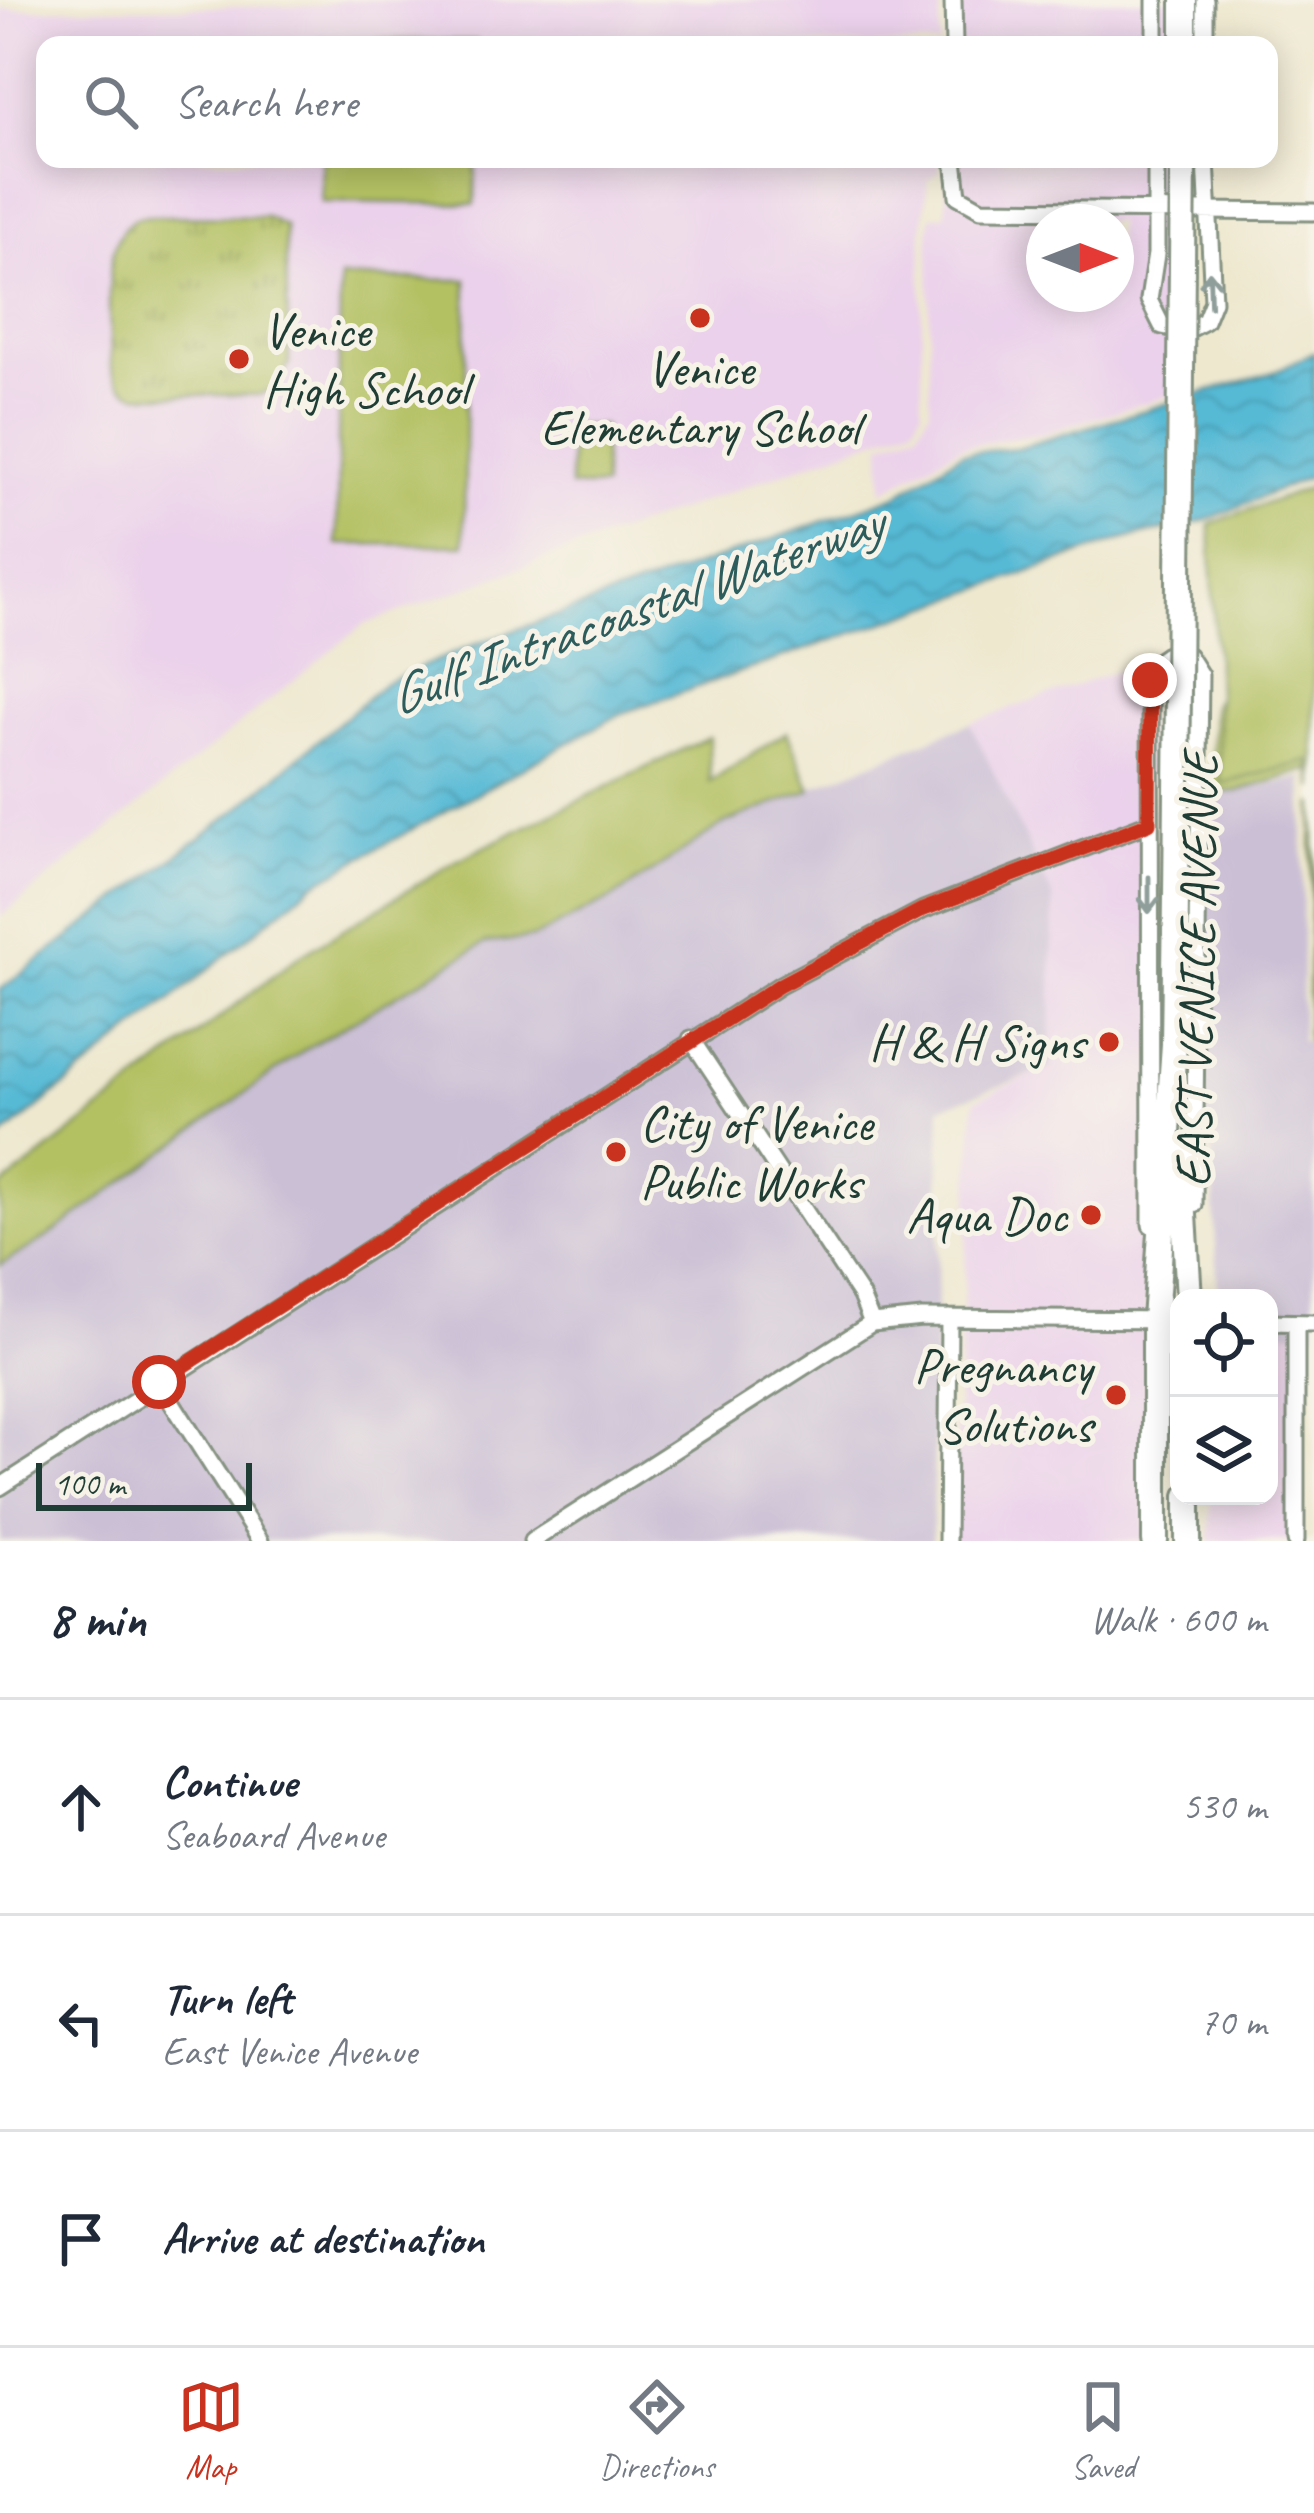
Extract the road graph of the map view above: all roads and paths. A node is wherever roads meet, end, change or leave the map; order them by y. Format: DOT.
graph roads {
  1 [pos="953,0"];
  2 [pos="1155,0"];
  3 [pos="1184,0"];
  4 [pos="1205,0"];
  5 [pos="954,36"];
  6 [pos="1155,36"];
  7 [pos="1184,36"];
  8 [pos="1205,36"];
  9 [pos="956,168"];
  10 [pos="1156,168"];
  11 [pos="1183,168"];
  12 [pos="1206,168"];
  13 [pos="1156,210"];
  14 [pos="1206,212"];
  15 [pos="1314,212"];
  16 [pos="1149,823"];
  17 [pos="691,1039"];
  18 [pos="1174,1044"];
  19 [pos="1189,1289"];
  20 [pos="1190,1289"];
  21 [pos="949,1318"];
  22 [pos="1167,1320"];
  23 [pos="872,1323"];
  24 [pos="1305,1323"];
  25 [pos="159,1382"];
  26 [pos="0,1486"];
  27 [pos="1188,1505"];
  28 [pos="260,1541"];
  29 [pos="532,1541"];
  30 [pos="947,1541"];
  31 [pos="1155,1541"];
  32 [pos="1188,1541"];
  33 [pos="1296,1541"];
  1 -- 5 [label="street"];
  2 -- 6 [label="street"];
  3 -- 7 [label="main road"];
  4 -- 8 [label="street"];
  9 -- 13 [label="street"];
  10 -- 13 [label="street"];
  11 -- 18 [label="main road, EAST VENICE AVENUE, bridge"];
  12 -- 14 [label="street"];
  13 -- 14 [label="street"];
  13 -- 14 [label="street, one-way"];
  14 -- 15 [label="street"];
  16 -- 17 [label="street"];
  16 -- 20 [label="street, EAST VENICE AVENUE"];
  16 -- 22 [label="street, EAST VENICE AVENUE, one-way"];
  17 -- 23 [label="street"];
  17 -- 25 [label="street"];
  18 -- 19 [label="main road, EAST VENICE AVENUE"];
  18 -- 22 [label="main road, EAST VENICE AVENUE"];
  21 -- 22 [label="street"];
  21 -- 23 [label="street"];
  21 -- 30 [label="street"];
  22 -- 31 [label="main road, EAST VENICE AVENUE"];
  23 -- 29 [label="street"];
  24 -- 33 [label="street"];
  25 -- 26 [label="street"];
  25 -- 28 [label="street"];
  27 -- 32 [label="main road"];
}
